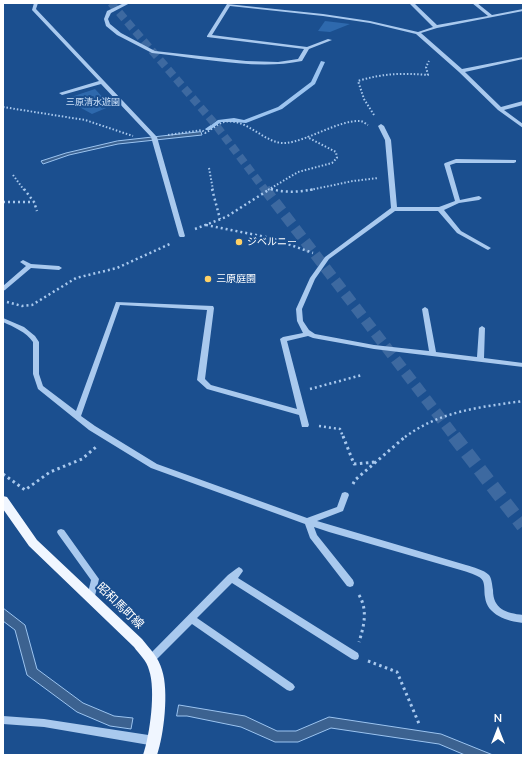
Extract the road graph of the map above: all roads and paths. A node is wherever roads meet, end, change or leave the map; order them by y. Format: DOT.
graph roads {
  1 [pos="36,3"];
  2 [pos="128,3"];
  3 [pos="411,3"];
  4 [pos="474,3"];
  5 [pos="523,10"];
  6 [pos="491,16"];
  7 [pos="436,27"];
  8 [pos="418,33"];
  9 [pos="330,40"];
  10 [pos="307,48"];
  11 [pos="431,56"];
  12 [pos="523,58"];
  13 [pos="461,71"];
  14 [pos="102,82"];
  15 [pos="62,93"];
  16 [pos="523,103"];
  17 [pos="3,107"];
  18 [pos="500,109"];
  19 [pos="381,126"];
  20 [pos="523,126"];
  21 [pos="152,135"];
  22 [pos="307,137"];
  23 [pos="514,161"];
  24 [pos="209,168"];
  25 [pos="13,175"];
  26 [pos="392,178"];
  27 [pos="270,188"];
  28 [pos="479,198"];
  29 [pos="3,202"];
  30 [pos="34,202"];
  31 [pos="458,202"];
  32 [pos="394,209"];
  33 [pos="440,210"];
  34 [pos="37,211"];
  35 [pos="220,219"];
  36 [pos="205,225"];
  37 [pos="182,236"];
  38 [pos="488,248"];
  39 [pos="327,258"];
  40 [pos="23,262"];
  41 [pos="30,266"];
  42 [pos="59,268"];
  43 [pos="3,289"];
  44 [pos="3,300"];
  45 [pos="425,309"];
  46 [pos="3,320"];
  47 [pos="482,328"];
  48 [pos="309,334"];
  49 [pos="433,354"];
  50 [pos="480,359"];
  51 [pos="523,364"];
  52 [pos="362,375"];
  53 [pos="296,392"];
  54 [pos="523,401"];
  55 [pos="302,413"];
  56 [pos="77,417"];
  57 [pos="305,425"];
  58 [pos="107,438"];
  59 [pos="376,462"];
  60 [pos="3,474"];
  61 [pos="345,495"];
  62 [pos="3,500"];
  63 [pos="308,521"];
  64 [pos="61,532"];
  65 [pos="239,571"];
  66 [pos="231,578"];
  67 [pos="350,583"];
  68 [pos="91,597"];
  69 [pos="191,619"];
  70 [pos="523,619"];
  71 [pos="355,656"];
  72 [pos="151,659"];
  73 [pos="290,687"];
  74 [pos="3,720"];
  75 [pos="420,726"];
  76 [pos="155,741"];
  77 [pos="150,755"];
  1 -- 14 [label="street"];
  2 -- 10 [label="street"];
  3 -- 7 [label="street"];
  4 -- 6 [label="street"];
  5 -- 6 [label="street"];
  6 -- 7 [label="street"];
  7 -- 8 [label="street"];
  8 -- 10 [label="street"];
  8 -- 13 [label="street"];
  9 -- 10 [label="street"];
  11 -- 19 [label="path"];
  12 -- 13 [label="street"];
  13 -- 18 [label="street"];
  14 -- 15 [label="street"];
  14 -- 21 [label="street"];
  16 -- 18 [label="street"];
  17 -- 21 [label="path"];
  18 -- 20 [label="street"];
  19 -- 22 [label="path"];
  19 -- 26 [label="street"];
  21 -- 22 [label="path"];
  21 -- 37 [label="street"];
  22 -- 27 [label="path"];
  23 -- 31 [label="street"];
  24 -- 35 [label="path"];
  25 -- 30 [label="path"];
  26 -- 27 [label="path"];
  26 -- 32 [label="street"];
  27 -- 35 [label="path"];
  28 -- 31 [label="street"];
  29 -- 30 [label="path"];
  30 -- 34 [label="path"];
  31 -- 33 [label="street"];
  32 -- 33 [label="street"];
  32 -- 39 [label="street"];
  33 -- 38 [label="street"];
  35 -- 36 [label="path"];
  36 -- 37 [label="path"];
  36 -- 39 [label="path"];
  37 -- 44 [label="path"];
  39 -- 48 [label="street"];
  40 -- 41 [label="street"];
  41 -- 42 [label="street"];
  41 -- 43 [label="street"];
  45 -- 49 [label="street"];
  46 -- 56 [label="street"];
  47 -- 50 [label="street"];
  48 -- 49 [label="street"];
  48 -- 53 [label="street"];
  49 -- 50 [label="street"];
  50 -- 51 [label="street"];
  52 -- 53 [label="path"];
  53 -- 55 [label="street"];
  54 -- 59 [label="path"];
  55 -- 56 [label="street"];
  55 -- 57 [label="street"];
  56 -- 58 [label="street"];
  57 -- 59 [label="path"];
  58 -- 60 [label="path"];
  58 -- 63 [label="street"];
  59 -- 61 [label="path"];
  61 -- 63 [label="street"];
  62 -- 68 [label="main road, 昭和馬町線"];
  63 -- 67 [label="street"];
  63 -- 70 [label="street"];
  64 -- 68 [label="street"];
  65 -- 66 [label="street"];
  66 -- 69 [label="street"];
  66 -- 71 [label="street"];
  67 -- 71 [label="path"];
  68 -- 72 [label="main road, 昭和馬町線"];
  69 -- 72 [label="street"];
  69 -- 73 [label="street"];
  71 -- 75 [label="path"];
  72 -- 76 [label="main road, 昭和馬町線"];
  74 -- 76 [label="street"];
  76 -- 77 [label="main road, 昭和馬町線"];
}
